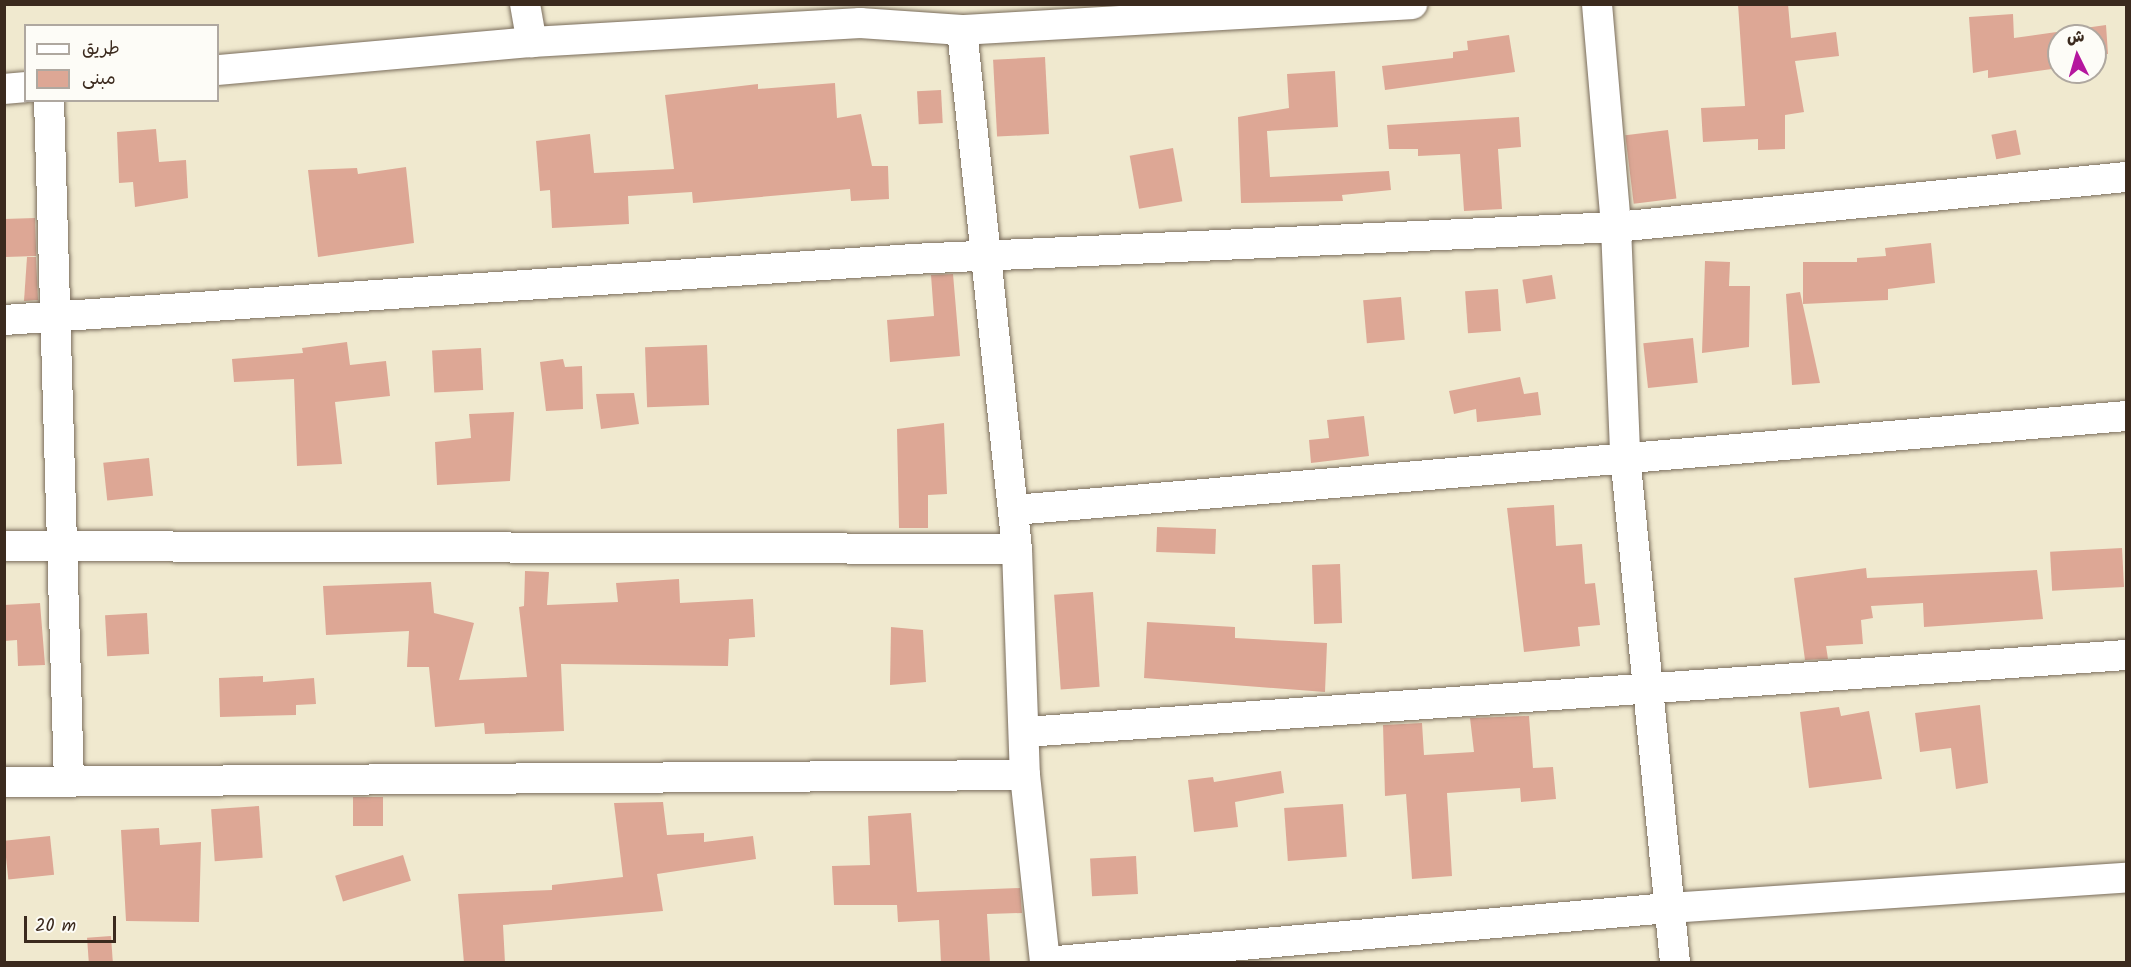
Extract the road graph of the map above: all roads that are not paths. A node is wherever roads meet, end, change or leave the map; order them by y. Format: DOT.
graph roads {
  1 [pos="525,4"];
  2 [pos="1412,4"];
  3 [pos="1597,4"];
  4 [pos="907,13"];
  5 [pos="962,30"];
  6 [pos="532,42"];
  7 [pos="219,70"];
  8 [pos="24,87"];
  9 [pos="4,89"];
  10 [pos="49,102"];
  11 [pos="2127,177"];
  12 [pos="1616,227"];
  13 [pos="985,259"];
  14 [pos="53,319"];
  15 [pos="4,320"];
  16 [pos="2127,416"];
  17 [pos="1625,455"];
  18 [pos="1014,510"];
  19 [pos="4,546"];
  20 [pos="59,547"];
  21 [pos="1017,549"];
  22 [pos="2127,655"];
  23 [pos="1649,692"];
  24 [pos="1025,732"];
  25 [pos="1025,775"];
  26 [pos="69,781"];
  27 [pos="4,782"];
  28 [pos="2127,878"];
  29 [pos="1669,908"];
  30 [pos="1045,962"];
  31 [pos="1675,963"];
  1 -- 6 [label="street"];
  2 -- 5 [label="street"];
  3 -- 12 [label="street"];
  4 -- 5 [label="street"];
  4 -- 6 [label="street"];
  5 -- 13 [label="street"];
  6 -- 7 [label="street"];
  8 -- 9 [label="street"];
  10 -- 14 [label="street"];
  11 -- 12 [label="street"];
  12 -- 13 [label="street"];
  12 -- 17 [label="street"];
  13 -- 14 [label="street"];
  13 -- 18 [label="street"];
  14 -- 15 [label="street"];
  14 -- 20 [label="street"];
  16 -- 17 [label="street"];
  17 -- 18 [label="street"];
  17 -- 23 [label="street"];
  18 -- 21 [label="street"];
  19 -- 20 [label="street"];
  20 -- 21 [label="street"];
  20 -- 26 [label="street"];
  21 -- 24 [label="street"];
  22 -- 23 [label="street"];
  23 -- 24 [label="street"];
  23 -- 29 [label="street"];
  24 -- 25 [label="street"];
  25 -- 26 [label="street"];
  25 -- 30 [label="street"];
  26 -- 27 [label="street"];
  28 -- 29 [label="street"];
  29 -- 30 [label="street"];
  29 -- 31 [label="street"];
}
